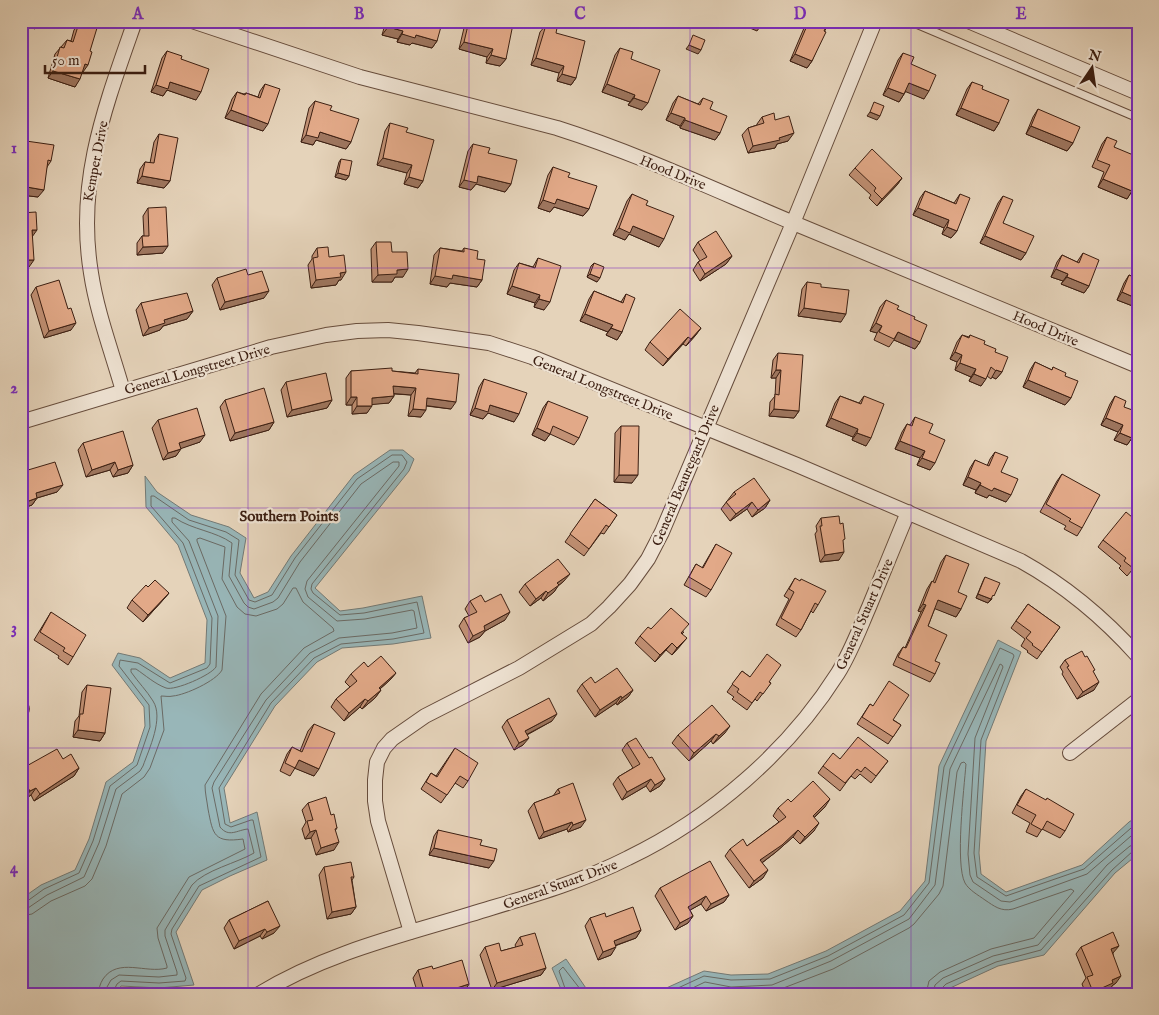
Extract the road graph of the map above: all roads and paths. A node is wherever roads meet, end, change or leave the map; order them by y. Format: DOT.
graph roads {
  1 [pos="135,21"];
  2 [pos="192,21"];
  3 [pos="876,21"];
  4 [pos="909,21"];
  5 [pos="968,21"];
  6 [pos="1138,93"];
  7 [pos="1138,118"];
  8 [pos="793,223"];
  9 [pos="1138,366"];
  10 [pos="123,391"];
  11 [pos="21,422"];
  12 [pos="706,429"];
  13 [pos="908,512"];
  14 [pos="1138,656"];
  15 [pos="1138,700"];
  16 [pos="1070,754"];
  17 [pos="411,932"];
  18 [pos="259,994"];
  1 -- 10 [label="street, Kemper Drive"];
  2 -- 8 [label="street, Hood Drive"];
  3 -- 8 [label="street, General Beauregard Drive"];
  4 -- 7 [label="lane"];
  5 -- 6 [label="street"];
  8 -- 9 [label="street, Hood Drive"];
  8 -- 12 [label="street, General Beauregard Drive"];
  10 -- 11 [label="street, General Longstreet Drive"];
  10 -- 12 [label="street, General Longstreet Drive"];
  12 -- 13 [label="street, General Longstreet Drive"];
  12 -- 17 [label="street, General Beauregard Drive"];
  13 -- 14 [label="street, General Longstreet Drive"];
  13 -- 17 [label="street, General Stuart Drive"];
  15 -- 16 [label="street"];
  17 -- 18 [label="street, General Stuart Drive"];
}
